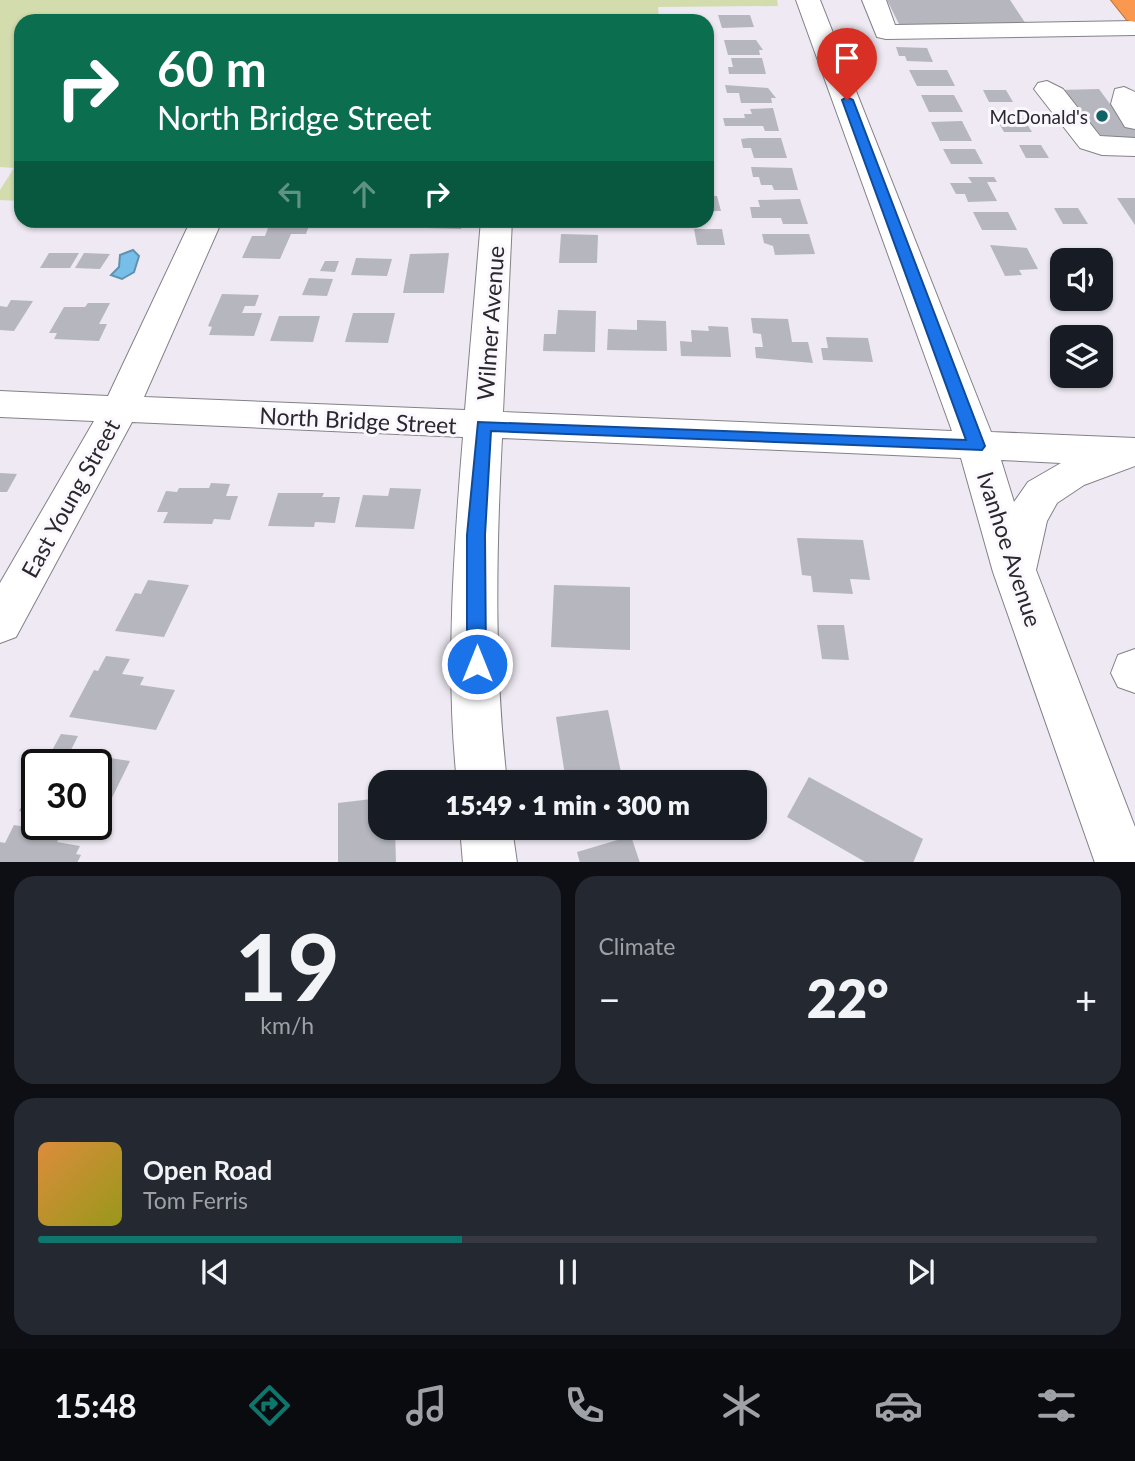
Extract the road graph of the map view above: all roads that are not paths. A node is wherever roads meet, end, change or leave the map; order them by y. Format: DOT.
graph roads {
  1 [pos="808,0"];
  2 [pos="874,0"];
  3 [pos="1123,0"];
  4 [pos="1135,15"];
  5 [pos="1135,28"];
  6 [pos="1047,89"];
  7 [pos="1124,95"];
  8 [pos="1135,121"];
  9 [pos="1135,147"];
  10 [pos="203,228"];
  11 [pos="496,228"];
  12 [pos="0,404"];
  13 [pos="120,409"];
  14 [pos="483,426"];
  15 [pos="976,446"];
  16 [pos="1135,453"];
  17 [pos="1015,572"];
  18 [pos="0,624"];
  19 [pos="481,770"];
  20 [pos="487,840"];
  21 [pos="490,862"];
  22 [pos="1122,862"];
  1 -- 15 [label="street, Ivanhoe Avenue"];
  2 -- 5 [label="street"];
  3 -- 4 [label="highway"];
  6 -- 9 [label="street"];
  7 -- 8 [label="street"];
  10 -- 13 [label="street, East Young Street"];
  11 -- 14 [label="street, Wilmer Avenue"];
  12 -- 13 [label="street, North Bridge Street"];
  13 -- 14 [label="street, North Bridge Street"];
  13 -- 18 [label="street, East Young Street"];
  14 -- 15 [label="street, North Bridge Street"];
  14 -- 19 [label="street, Wilmer Avenue"];
  15 -- 16 [label="street, North Bridge Street"];
  15 -- 17 [label="street, Ivanhoe Avenue"];
  16 -- 17 [label="street"];
  17 -- 22 [label="street, Ivanhoe Avenue"];
  20 -- 21 [label="street"];
}
